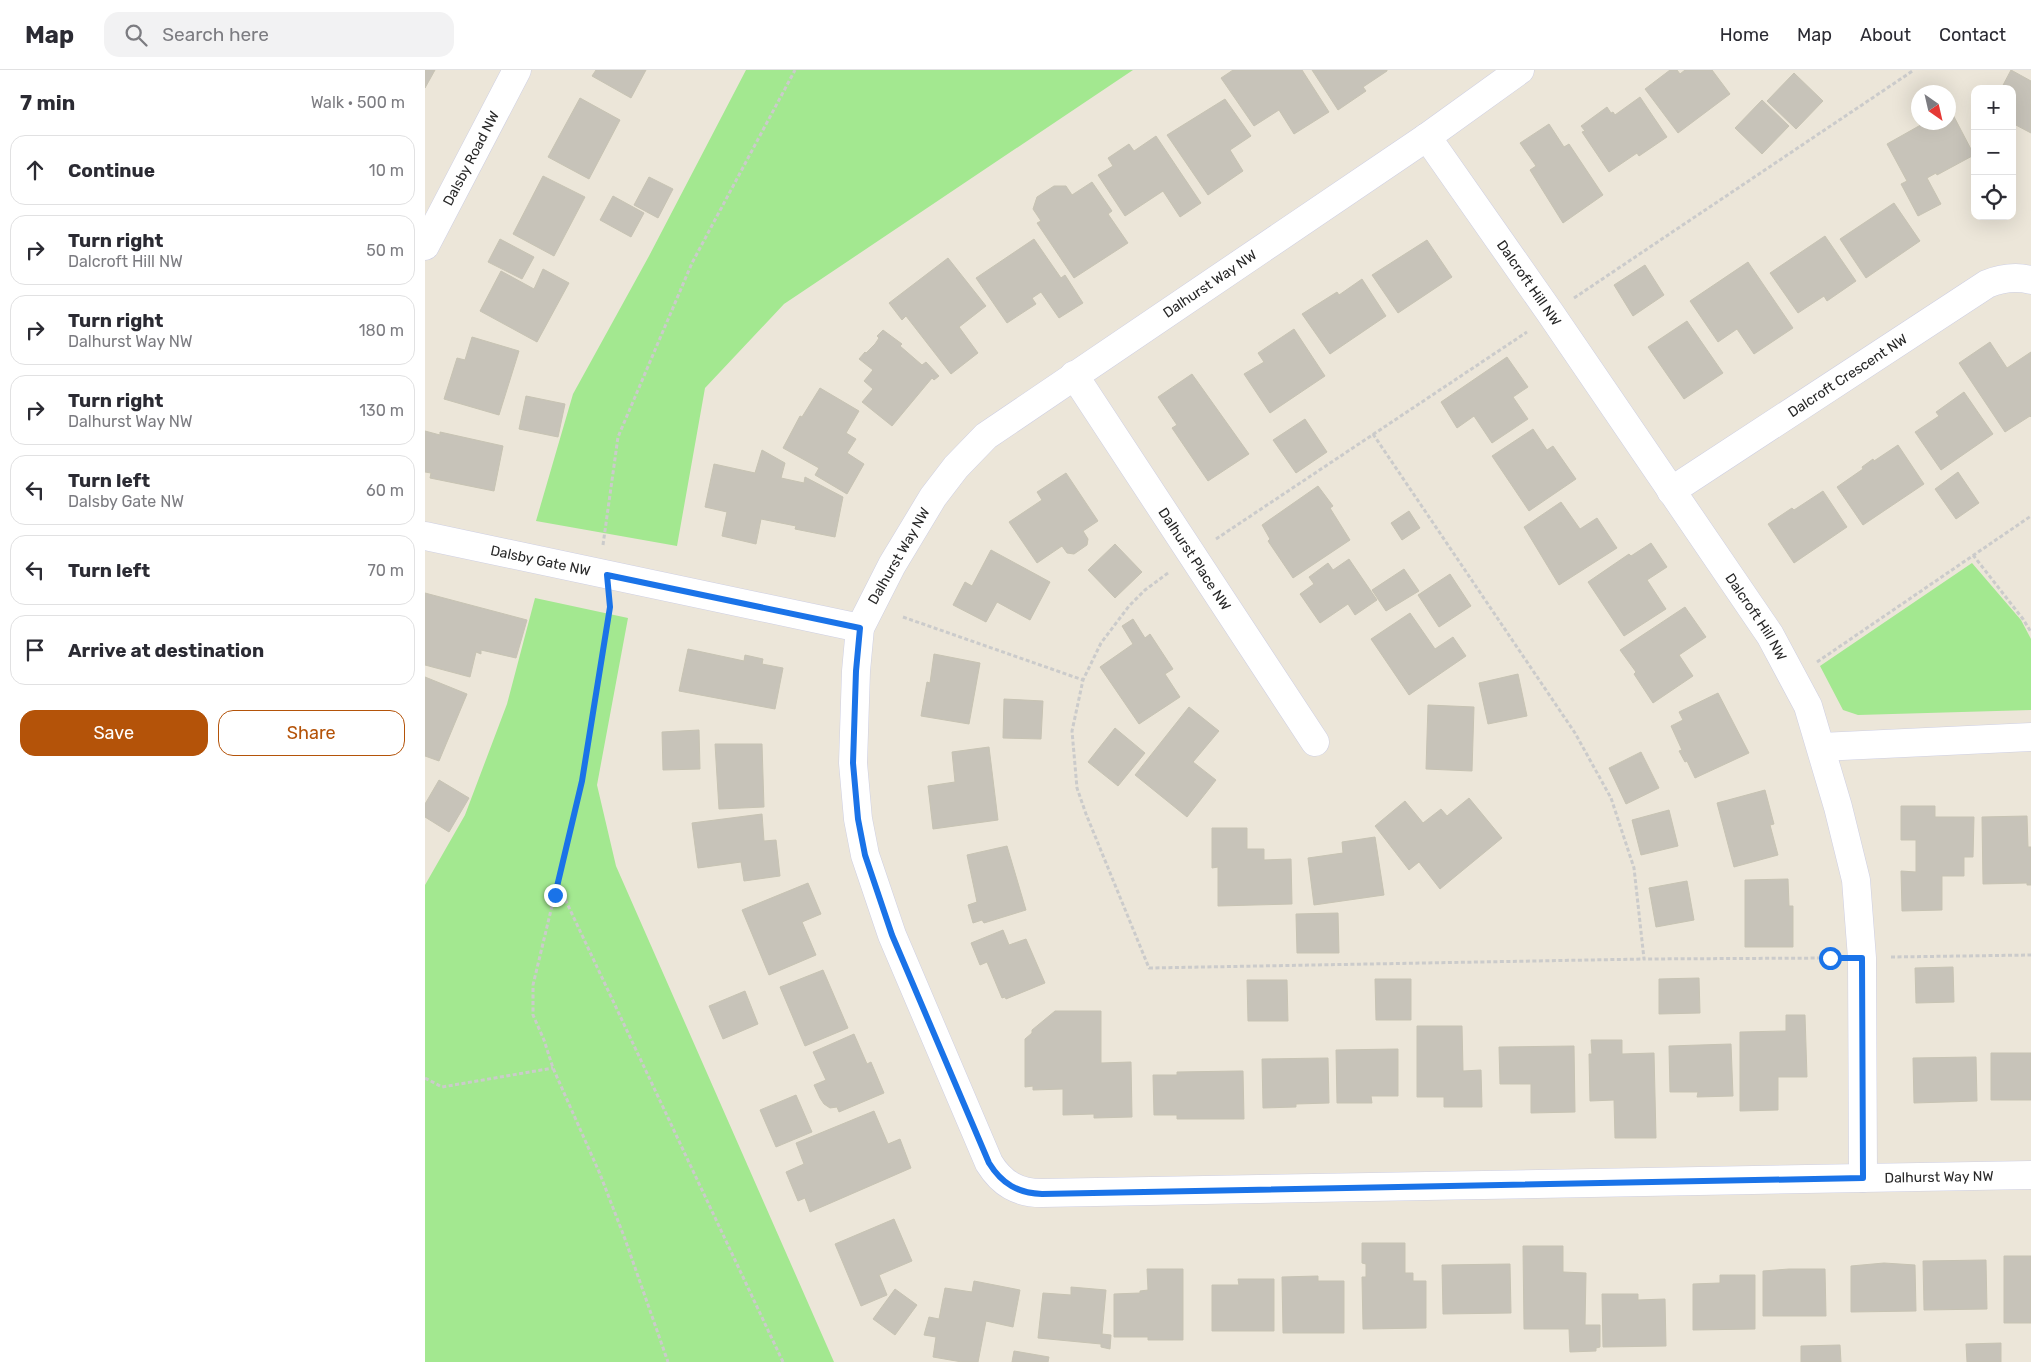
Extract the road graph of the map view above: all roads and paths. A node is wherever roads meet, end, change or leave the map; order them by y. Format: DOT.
graph roads {
  1 [pos="517,70"];
  2 [pos="795,70"];
  3 [pos="1520,70"];
  4 [pos="1914,70"];
  5 [pos="1427,137"];
  6 [pos="425,246"];
  7 [pos="2031,280"];
  8 [pos="1573,298"];
  9 [pos="1527,331"];
  10 [pos="1073,375"];
  11 [pos="1373,434"];
  12 [pos="1671,491"];
  13 [pos="2031,516"];
  14 [pos="425,536"];
  15 [pos="1215,540"];
  16 [pos="1973,555"];
  17 [pos="1173,569"];
  18 [pos="607,575"];
  19 [pos="903,617"];
  20 [pos="860,628"];
  21 [pos="2031,632"];
  22 [pos="1793,676"];
  23 [pos="1083,680"];
  24 [pos="2031,737"];
  25 [pos="1315,742"];
  26 [pos="1821,747"];
  27 [pos="557,881"];
  28 [pos="2031,955"];
  29 [pos="1862,958"];
  30 [pos="1644,959"];
  31 [pos="553,1068"];
  32 [pos="425,1078"];
  33 [pos="2031,1175"];
  34 [pos="1863,1178"];
  35 [pos="668,1362"];
  36 [pos="783,1362"];
  1 -- 6 [label="street, Dalsby Road NW"];
  2 -- 18 [label="path"];
  3 -- 5 [label="street, Dalhurst Way NW"];
  4 -- 8 [label="path"];
  5 -- 10 [label="street, Dalhurst Way NW"];
  5 -- 12 [label="street, Dalcroft Hill NW"];
  7 -- 12 [label="street, Dalcroft Crescent NW"];
  9 -- 11 [label="path"];
  10 -- 20 [label="street, Dalhurst Way NW"];
  10 -- 25 [label="street, Dalhurst Place NW"];
  11 -- 15 [label="path"];
  11 -- 30 [label="path"];
  12 -- 22 [label="street, Dalcroft Hill NW"];
  13 -- 16 [label="path"];
  14 -- 18 [label="street, Dalsby Gate NW"];
  16 -- 21 [label="path"];
  16 -- 22 [label="path"];
  17 -- 23 [label="path"];
  18 -- 20 [label="street, Dalsby Gate NW"];
  18 -- 27 [label="path"];
  19 -- 23 [label="path"];
  20 -- 34 [label="street, Dalhurst Way NW"];
  22 -- 26 [label="street, Dalcroft Hill NW"];
  23 -- 30 [label="path"];
  24 -- 26 [label="street"];
  26 -- 29 [label="street, Dalcroft Hill NW"];
  27 -- 31 [label="path"];
  27 -- 36 [label="path"];
  28 -- 29 [label="path"];
  29 -- 30 [label="path"];
  29 -- 34 [label="street, Dalcroft Hill NW"];
  31 -- 32 [label="path"];
  31 -- 35 [label="path"];
  33 -- 34 [label="street, Dalhurst Way NW"];
}
